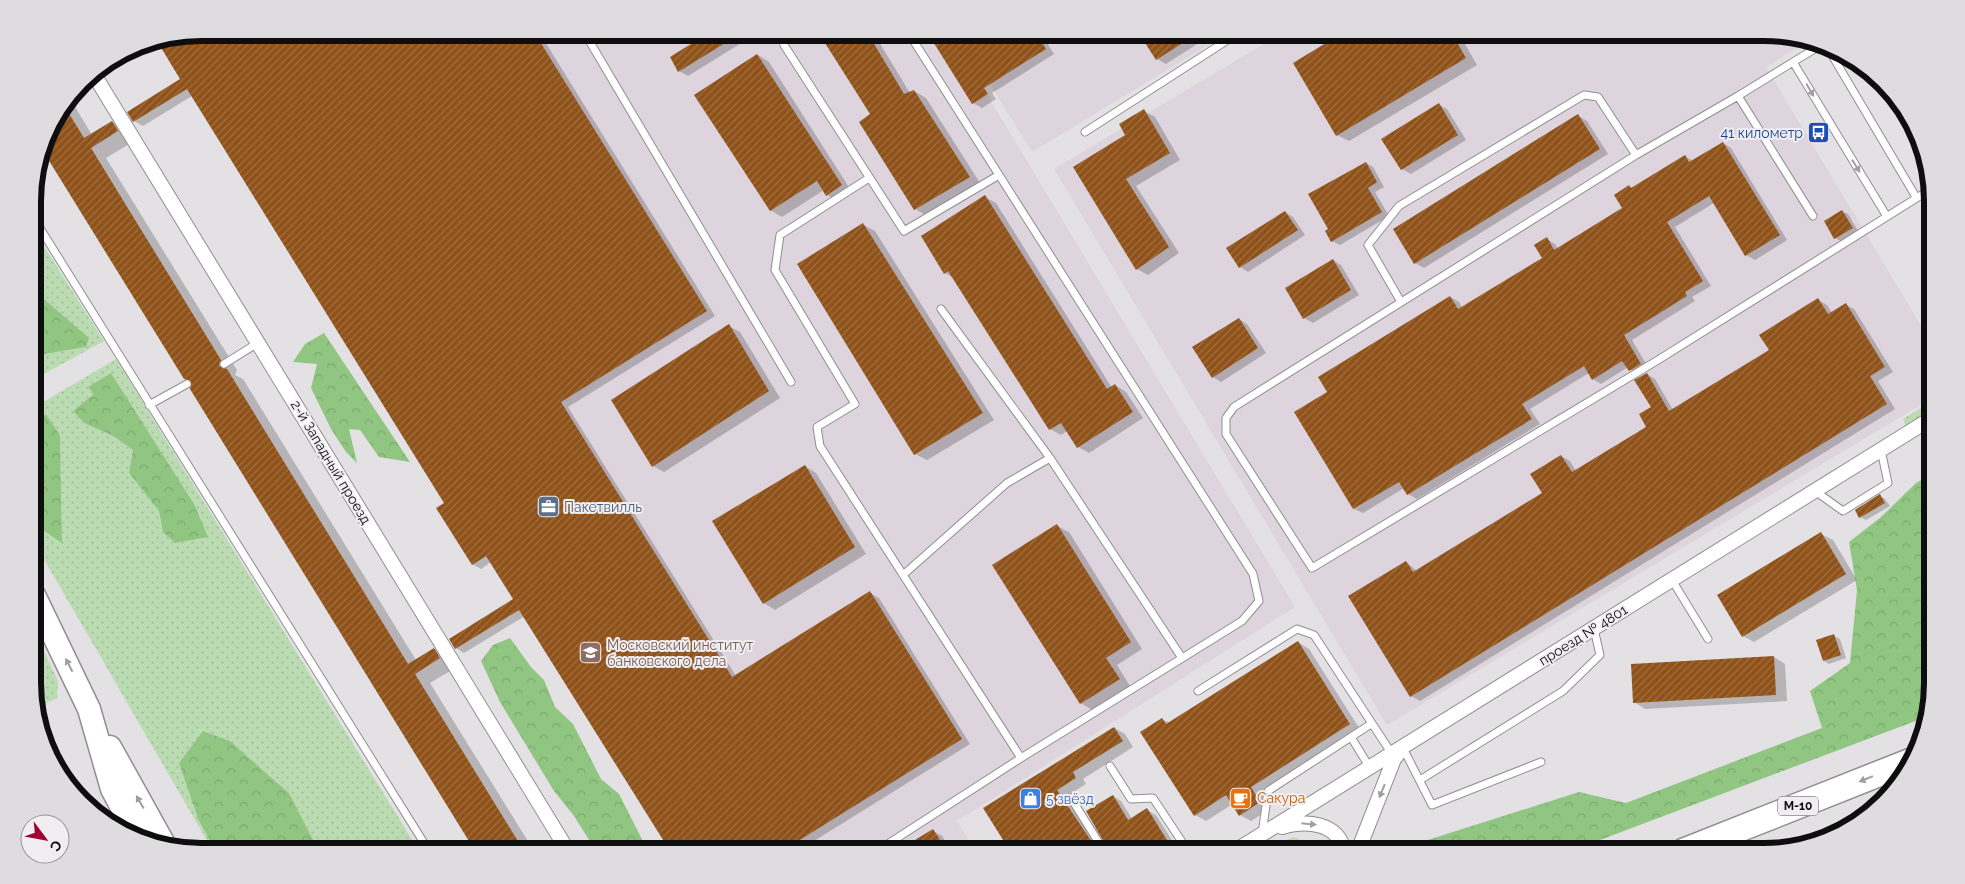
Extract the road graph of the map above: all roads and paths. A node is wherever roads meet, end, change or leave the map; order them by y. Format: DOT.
graph roads {
  1 [pos="1226,41"];
  2 [pos="590,42"];
  3 [pos="785,42"];
  4 [pos="914,42"];
  5 [pos="1815,50"];
  6 [pos="1831,56"];
  7 [pos="1794,62"];
  8 [pos="97,80"];
  9 [pos="1738,96"];
  10 [pos="1085,132"];
  11 [pos="1636,155"];
  12 [pos="999,174"];
  13 [pos="869,178"];
  14 [pos="1923,193"];
  15 [pos="1916,197"];
  16 [pos="1886,215"];
  17 [pos="1813,216"];
  18 [pos="42,231"];
  19 [pos="1401,302"];
  20 [pos="941,309"];
  21 [pos="258,343"];
  22 [pos="224,364"];
  23 [pos="791,382"];
  24 [pos="187,384"];
  25 [pos="149,405"];
  26 [pos="1924,423"];
  27 [pos="1881,450"];
  28 [pos="1050,458"];
  29 [pos="1815,491"];
  30 [pos="903,575"];
  31 [pos="1672,580"];
  32 [pos="41,610"];
  33 [pos="1594,628"];
  34 [pos="1708,639"];
  35 [pos="1182,658"];
  36 [pos="1198,691"];
  37 [pos="89,709"];
  38 [pos="1372,724"];
  39 [pos="1351,737"];
  40 [pos="1397,751"];
  41 [pos="1021,758"];
  42 [pos="1541,762"];
  43 [pos="1110,766"];
  44 [pos="1900,766"];
  45 [pos="1370,768"];
  46 [pos="1420,780"];
  47 [pos="1071,798"];
  48 [pos="133,827"];
  49 [pos="1262,834"];
  50 [pos="160,837"];
  51 [pos="1099,842"];
  52 [pos="1182,842"];
  53 [pos="1249,842"];
  54 [pos="1342,842"];
  55 [pos="1361,842"];
  56 [pos="1707,842"];
  57 [pos="423,843"];
  58 [pos="563,843"];
  59 [pos="890,843"];
  1 -- 10 [label="lane"];
  2 -- 23 [label="lane"];
  3 -- 13 [label="lane"];
  4 -- 12 [label="lane"];
  5 -- 7 [label="lane"];
  6 -- 15 [label="lane"];
  7 -- 9 [label="lane"];
  7 -- 16 [label="lane, one-way"];
  8 -- 21 [label="street, 2-й Западный проезд"];
  9 -- 11 [label="lane"];
  9 -- 17 [label="lane"];
  11 -- 19 [label="lane"];
  11 -- 19 [label="lane"];
  12 -- 13 [label="lane"];
  12 -- 35 [label="lane"];
  13 -- 30 [label="lane"];
  14 -- 15 [label="lane"];
  15 -- 16 [label="lane"];
  16 -- 19 [label="lane"];
  18 -- 25 [label="lane"];
  20 -- 28 [label="lane"];
  21 -- 22 [label="lane"];
  21 -- 58 [label="street, 2-й Западный проезд"];
  24 -- 25 [label="lane"];
  25 -- 57 [label="lane"];
  26 -- 27 [label="street, проезд № 4801"];
  27 -- 29 [label="street, проезд № 4801"];
  27 -- 29 [label="lane"];
  28 -- 30 [label="lane"];
  28 -- 35 [label="lane"];
  29 -- 31 [label="street, проезд № 4801"];
  30 -- 41 [label="lane"];
  31 -- 33 [label="street, проезд № 4801"];
  31 -- 34 [label="lane"];
  37 -- 32 [label="main road, one-way"];
  33 -- 40 [label="street, проезд № 4801"];
  33 -- 46 [label="lane"];
  35 -- 41 [label="lane"];
  36 -- 38 [label="lane"];
  37 -- 48 [label="main road"];
  50 -- 37 [label="main road, one-way"];
  38 -- 39 [label="lane"];
  38 -- 40 [label="lane"];
  39 -- 45 [label="lane"];
  39 -- 49 [label="lane"];
  40 -- 45 [label="street, проезд № 4801"];
  40 -- 46 [label="lane"];
  40 -- 55 [label="street, one-way"];
  41 -- 59 [label="lane"];
  42 -- 46 [label="lane"];
  43 -- 52 [label="lane"];
  44 -- 56 [label="highway, М-10, one-way"];
  45 -- 49 [label="street, проезд № 4801"];
  47 -- 51 [label="lane"];
  49 -- 53 [label="street, проезд № 4801"];
  49 -- 54 [label="street, one-way"];
}
